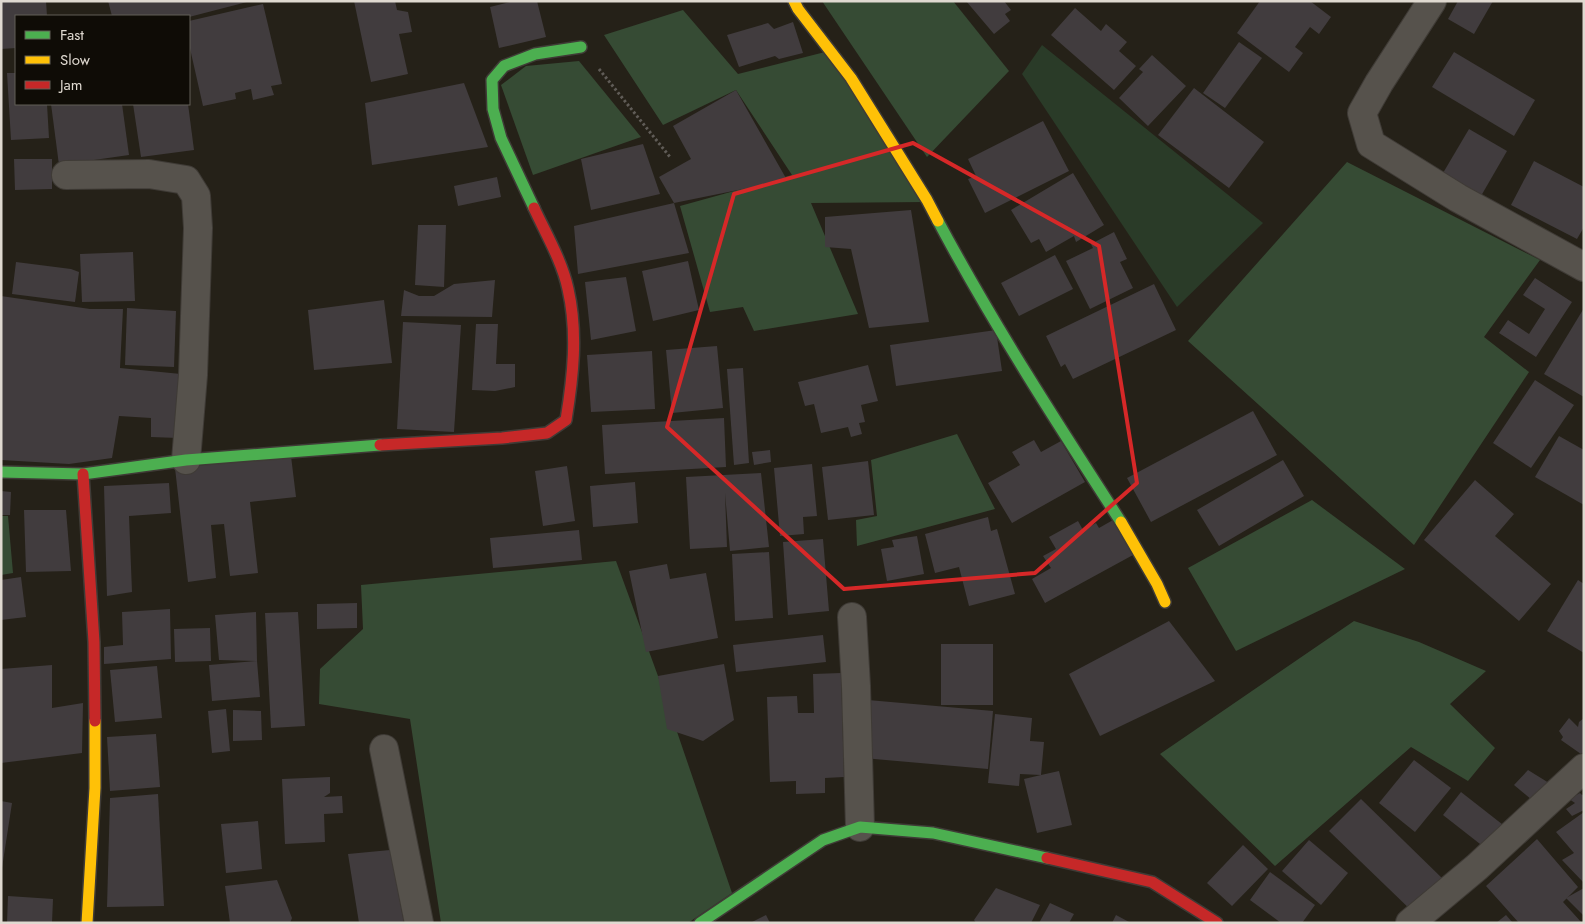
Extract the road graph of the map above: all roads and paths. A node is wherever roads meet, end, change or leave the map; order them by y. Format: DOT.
graph roads {
  1 [pos="794,1"];
  2 [pos="1432,1"];
  3 [pos="581,47"];
  4 [pos="670,157"];
  5 [pos="66,175"];
  6 [pos="1584,267"];
  7 [pos="186,460"];
  8 [pos="1,472"];
  9 [pos="83,474"];
  10 [pos="1165,602"];
  11 [pos="852,617"];
  12 [pos="384,750"];
  13 [pos="1584,768"];
  14 [pos="860,827"];
  15 [pos="87,923"];
  16 [pos="419,923"];
  17 [pos="700,923"];
  18 [pos="1217,923"];
  19 [pos="1410,923"];
  1 -- 10 [label="street"];
  2 -- 6 [label="street"];
  3 -- 4 [label="path"];
  3 -- 7 [label="street"];
  5 -- 7 [label="street"];
  7 -- 9 [label="street"];
  8 -- 9 [label="street"];
  9 -- 15 [label="street"];
  11 -- 14 [label="street"];
  12 -- 16 [label="street"];
  13 -- 19 [label="street"];
  14 -- 17 [label="street"];
  14 -- 18 [label="street"];
}
